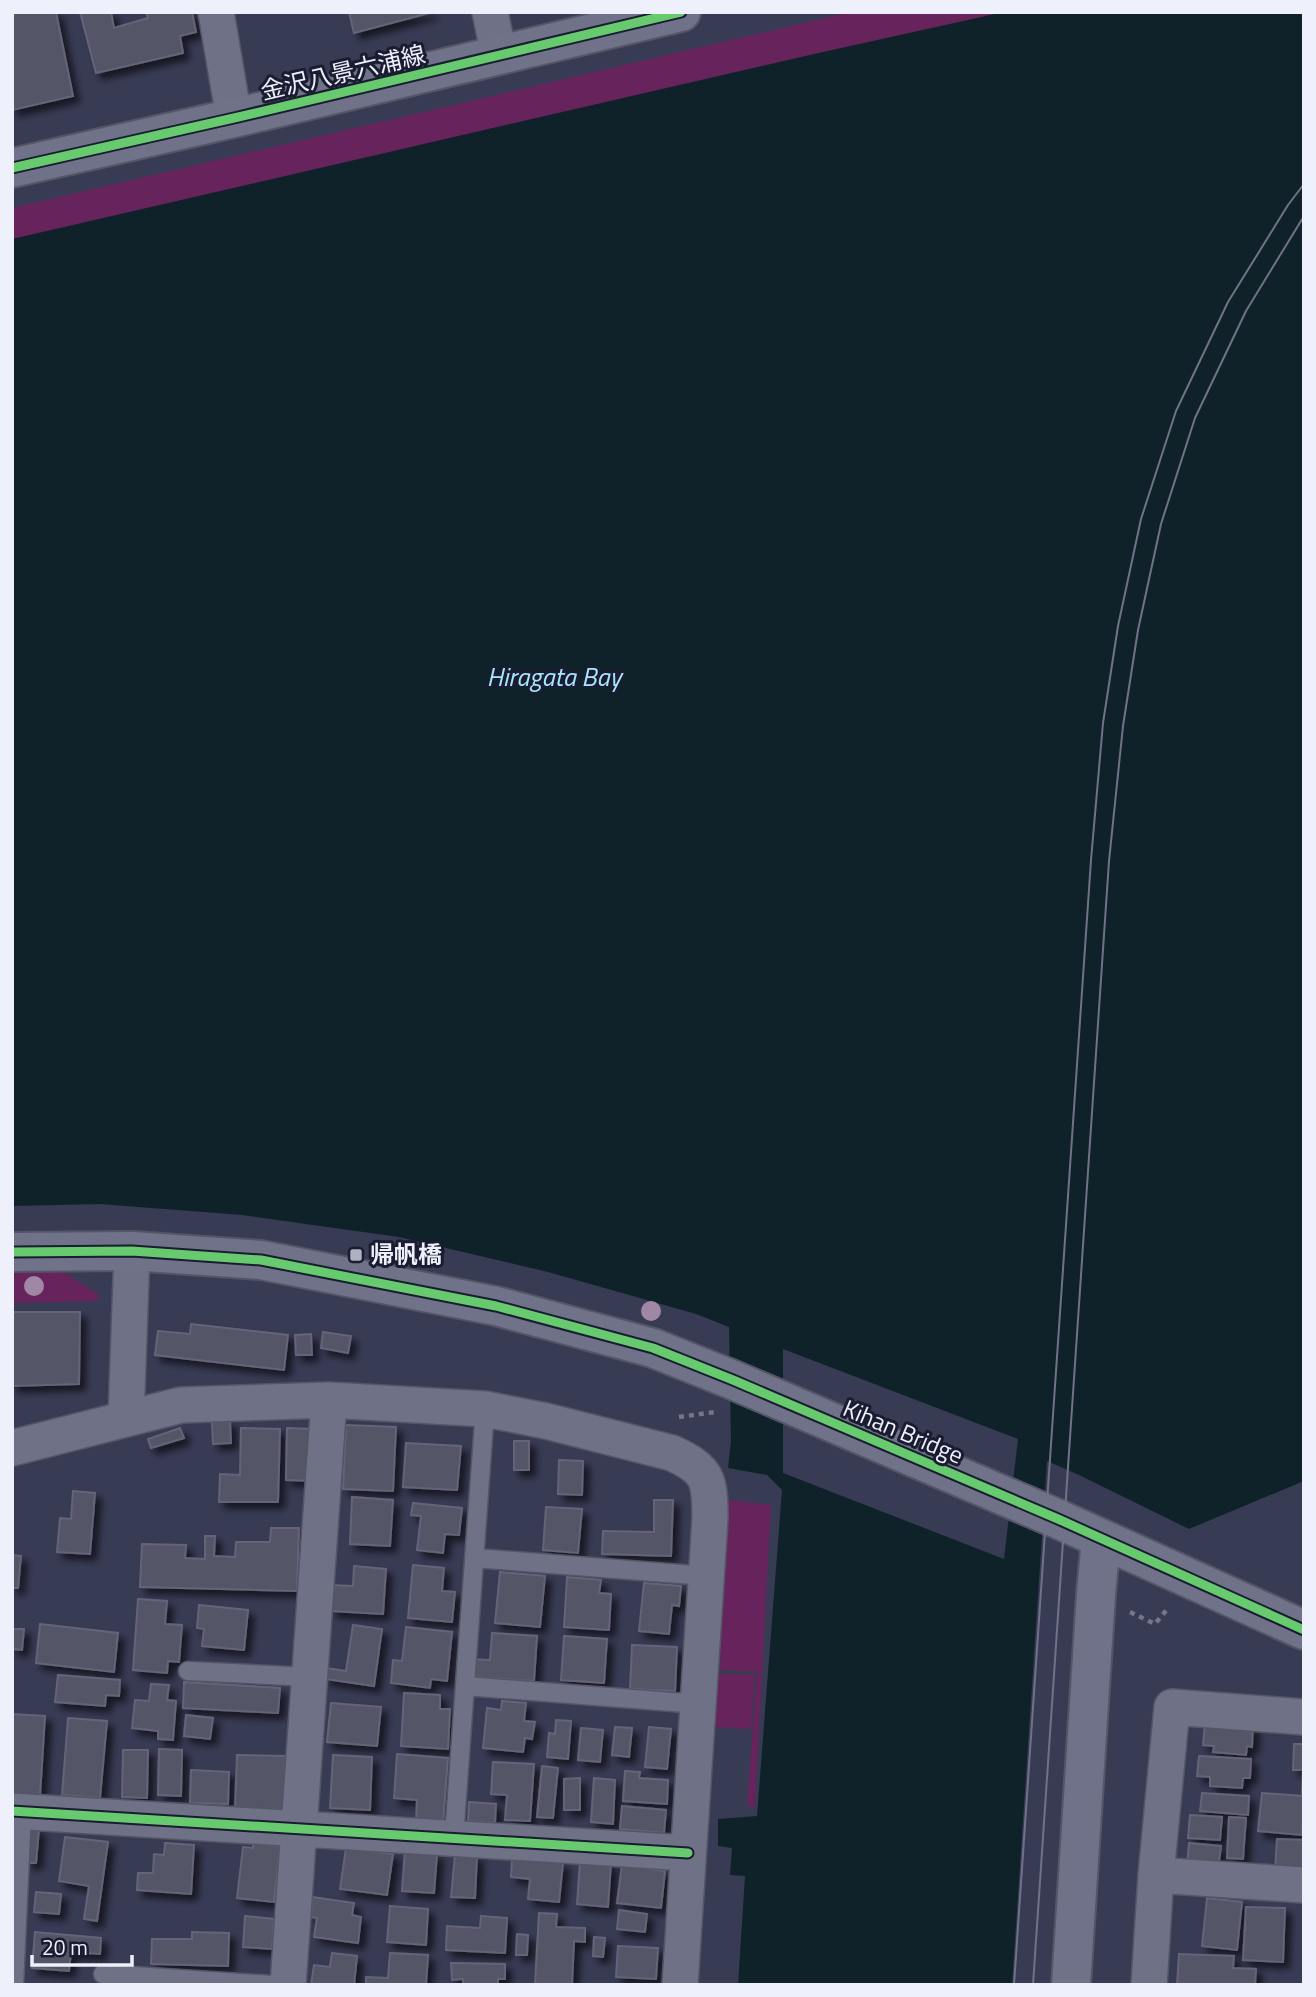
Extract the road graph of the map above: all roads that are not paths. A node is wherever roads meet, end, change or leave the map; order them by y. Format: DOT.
graph roads {
  1 [pos="216,12"];
  2 [pos="490,12"];
  3 [pos="681,12"];
  4 [pos="499,55"];
  5 [pos="234,118"];
  6 [pos="12,168"];
  7 [pos="132,1251"];
  8 [pos="12,1252"];
  9 [pos="329,1400"];
  10 [pos="485,1409"];
  11 [pos="126,1418"];
  12 [pos="12,1448"];
  13 [pos="1101,1539"];
  14 [pos="474,1558"];
  15 [pos="706,1576"];
  16 [pos="1304,1630"];
  17 [pos="188,1671"];
  18 [pos="310,1677"];
  19 [pos="465,1686"];
  20 [pos="698,1704"];
  21 [pos="1304,1717"];
  22 [pos="17,1811"];
  23 [pos="299,1828"];
  24 [pos="453,1837"];
  25 [pos="688,1853"];
  26 [pos="1156,1875"];
  27 [pos="1304,1885"];
  28 [pos="103,1974"];
  29 [pos="14,1985"];
  30 [pos="273,1985"];
  31 [pos="288,1985"];
  32 [pos="680,1985"];
  33 [pos="1071,1985"];
  34 [pos="1149,1985"];
  1 -- 5 [label="street"];
  2 -- 4 [label="street"];
  3 -- 4 [label="street, 金沢八景六浦線"];
  4 -- 5 [label="street, 金沢八景六浦線"];
  5 -- 6 [label="street, 金沢八景六浦線"];
  7 -- 8 [label="street, Kihan Bridge"];
  7 -- 11 [label="street"];
  7 -- 13 [label="street, Kihan Bridge"];
  9 -- 10 [label="street"];
  9 -- 11 [label="street"];
  9 -- 18 [label="street"];
  10 -- 14 [label="lane"];
  10 -- 15 [label="street"];
  11 -- 12 [label="street"];
  13 -- 16 [label="street, Kihan Bridge"];
  13 -- 33 [label="street"];
  14 -- 15 [label="lane"];
  14 -- 19 [label="lane"];
  15 -- 20 [label="street"];
  17 -- 18 [label="lane"];
  18 -- 23 [label="street"];
  19 -- 20 [label="lane"];
  19 -- 24 [label="lane"];
  20 -- 25 [label="street"];
  21 -- 26 [label="street"];
  22 -- 23 [label="street"];
  22 -- 29 [label="lane"];
  23 -- 24 [label="street"];
  23 -- 31 [label="street"];
  24 -- 25 [label="street"];
  25 -- 32 [label="street"];
  26 -- 27 [label="street"];
  26 -- 34 [label="street"];
  28 -- 30 [label="lane"];
}
